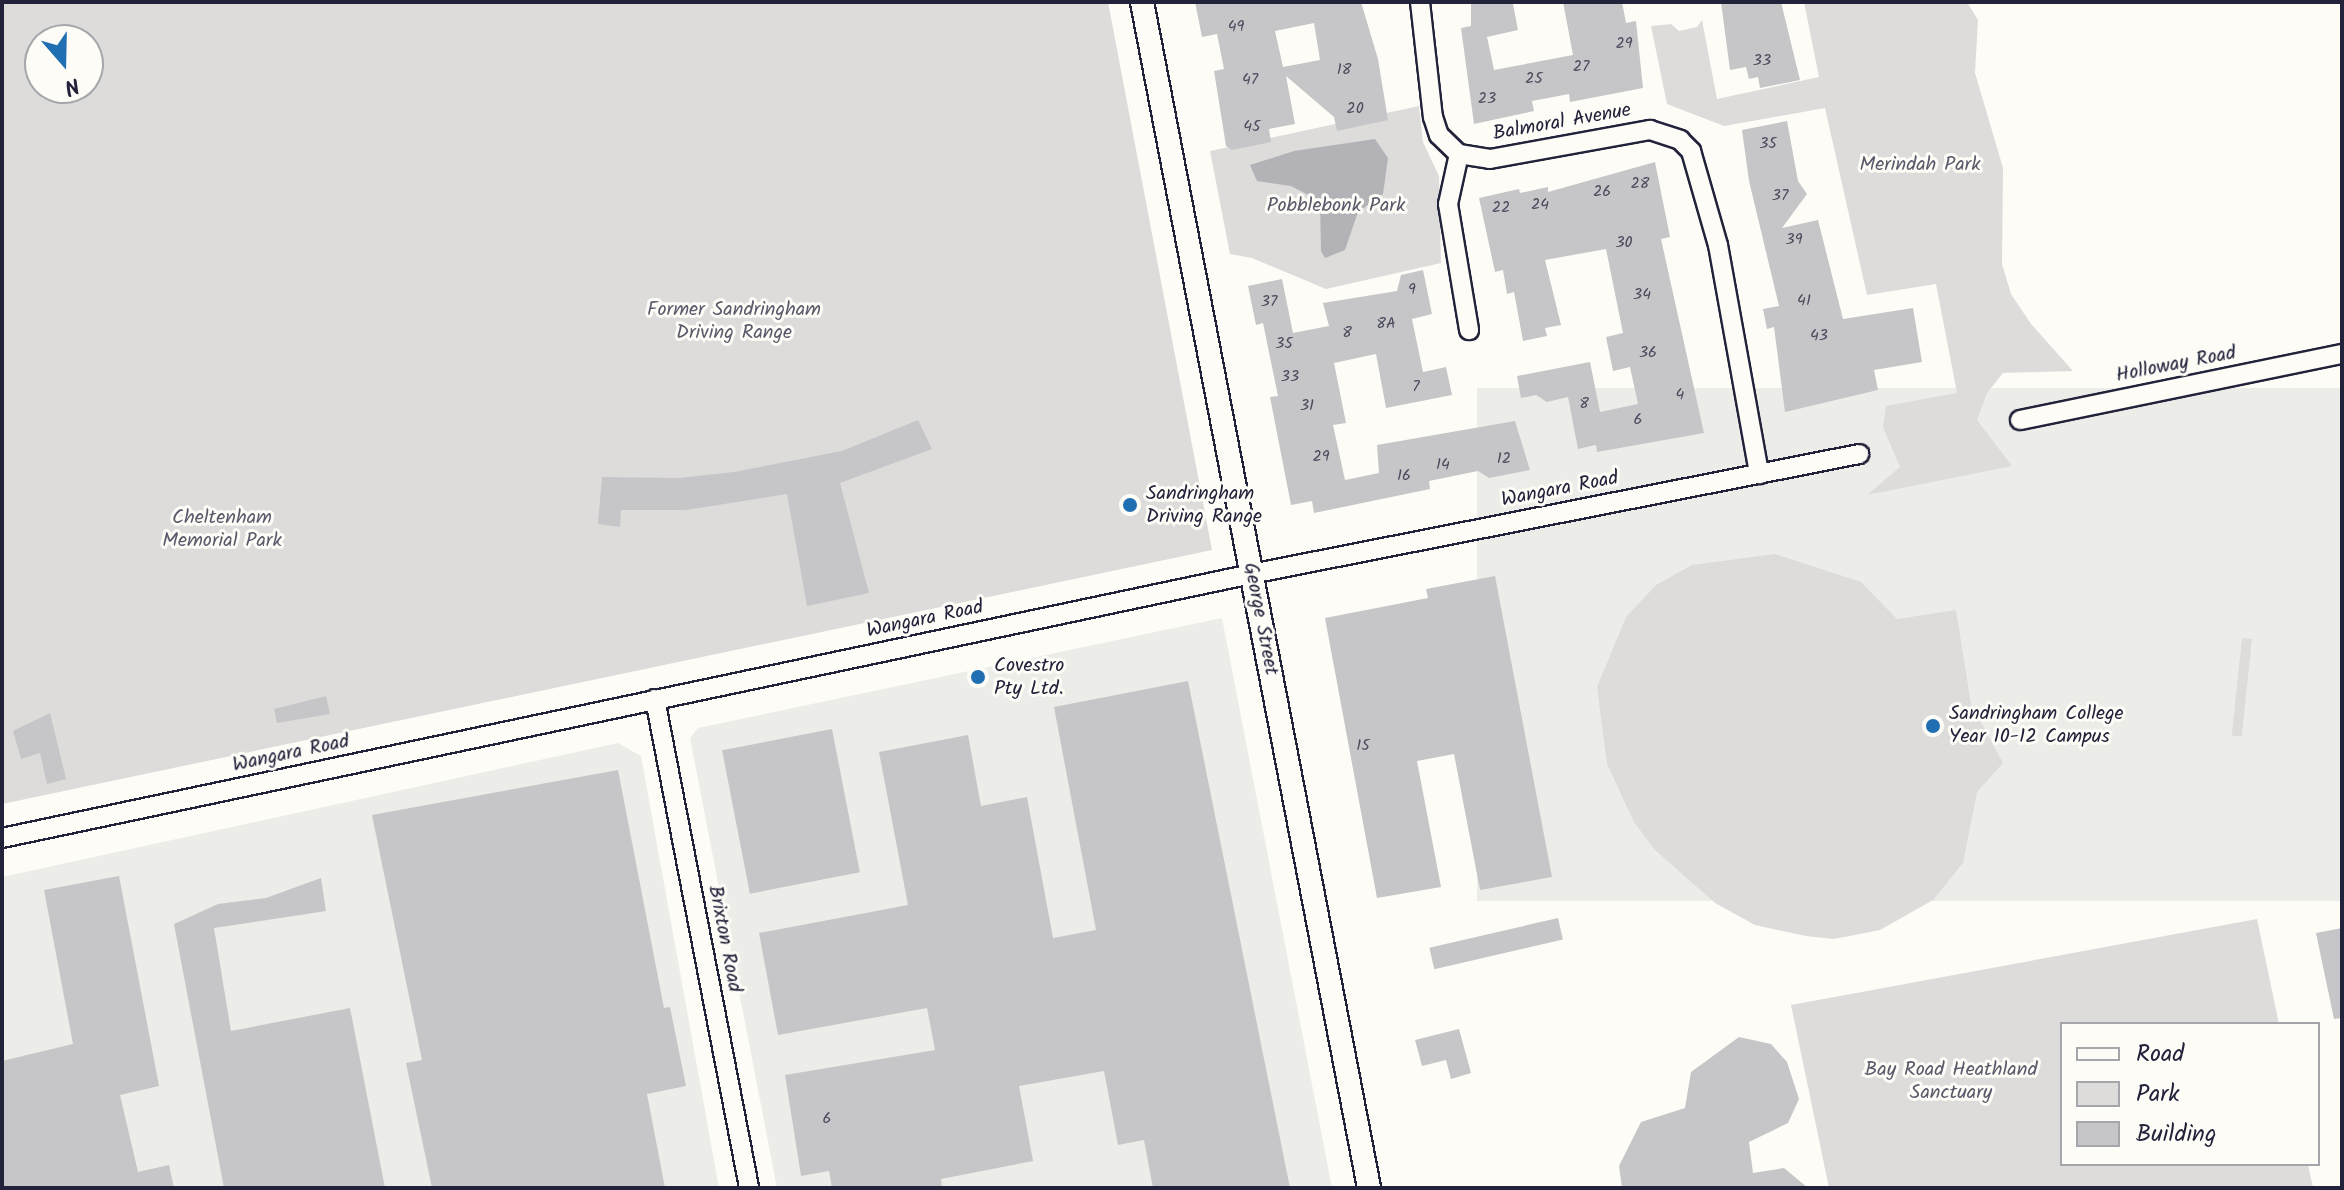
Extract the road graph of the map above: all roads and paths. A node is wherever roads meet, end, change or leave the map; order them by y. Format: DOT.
graph roads {
  1 [pos="1142,2"];
  2 [pos="1420,2"];
  3 [pos="1459,154"];
  4 [pos="1469,330"];
  5 [pos="2342,354"];
  6 [pos="2020,420"];
  7 [pos="1859,454"];
  8 [pos="1759,474"];
  9 [pos="1251,574"];
  10 [pos="655,699"];
  11 [pos="2,838"];
  12 [pos="749,1188"];
  13 [pos="1369,1188"];
  1 -- 9 [label="street, George Street"];
  2 -- 3 [label="street"];
  3 -- 4 [label="street"];
  3 -- 8 [label="street, Balmoral Avenue"];
  5 -- 6 [label="street, Holloway Road"];
  7 -- 8 [label="street, Wangara Road"];
  8 -- 9 [label="street, Wangara Road"];
  9 -- 10 [label="street, Wangara Road"];
  9 -- 13 [label="street, George Street"];
  10 -- 11 [label="street, Wangara Road"];
  10 -- 12 [label="street, Brixton Road"];
}
